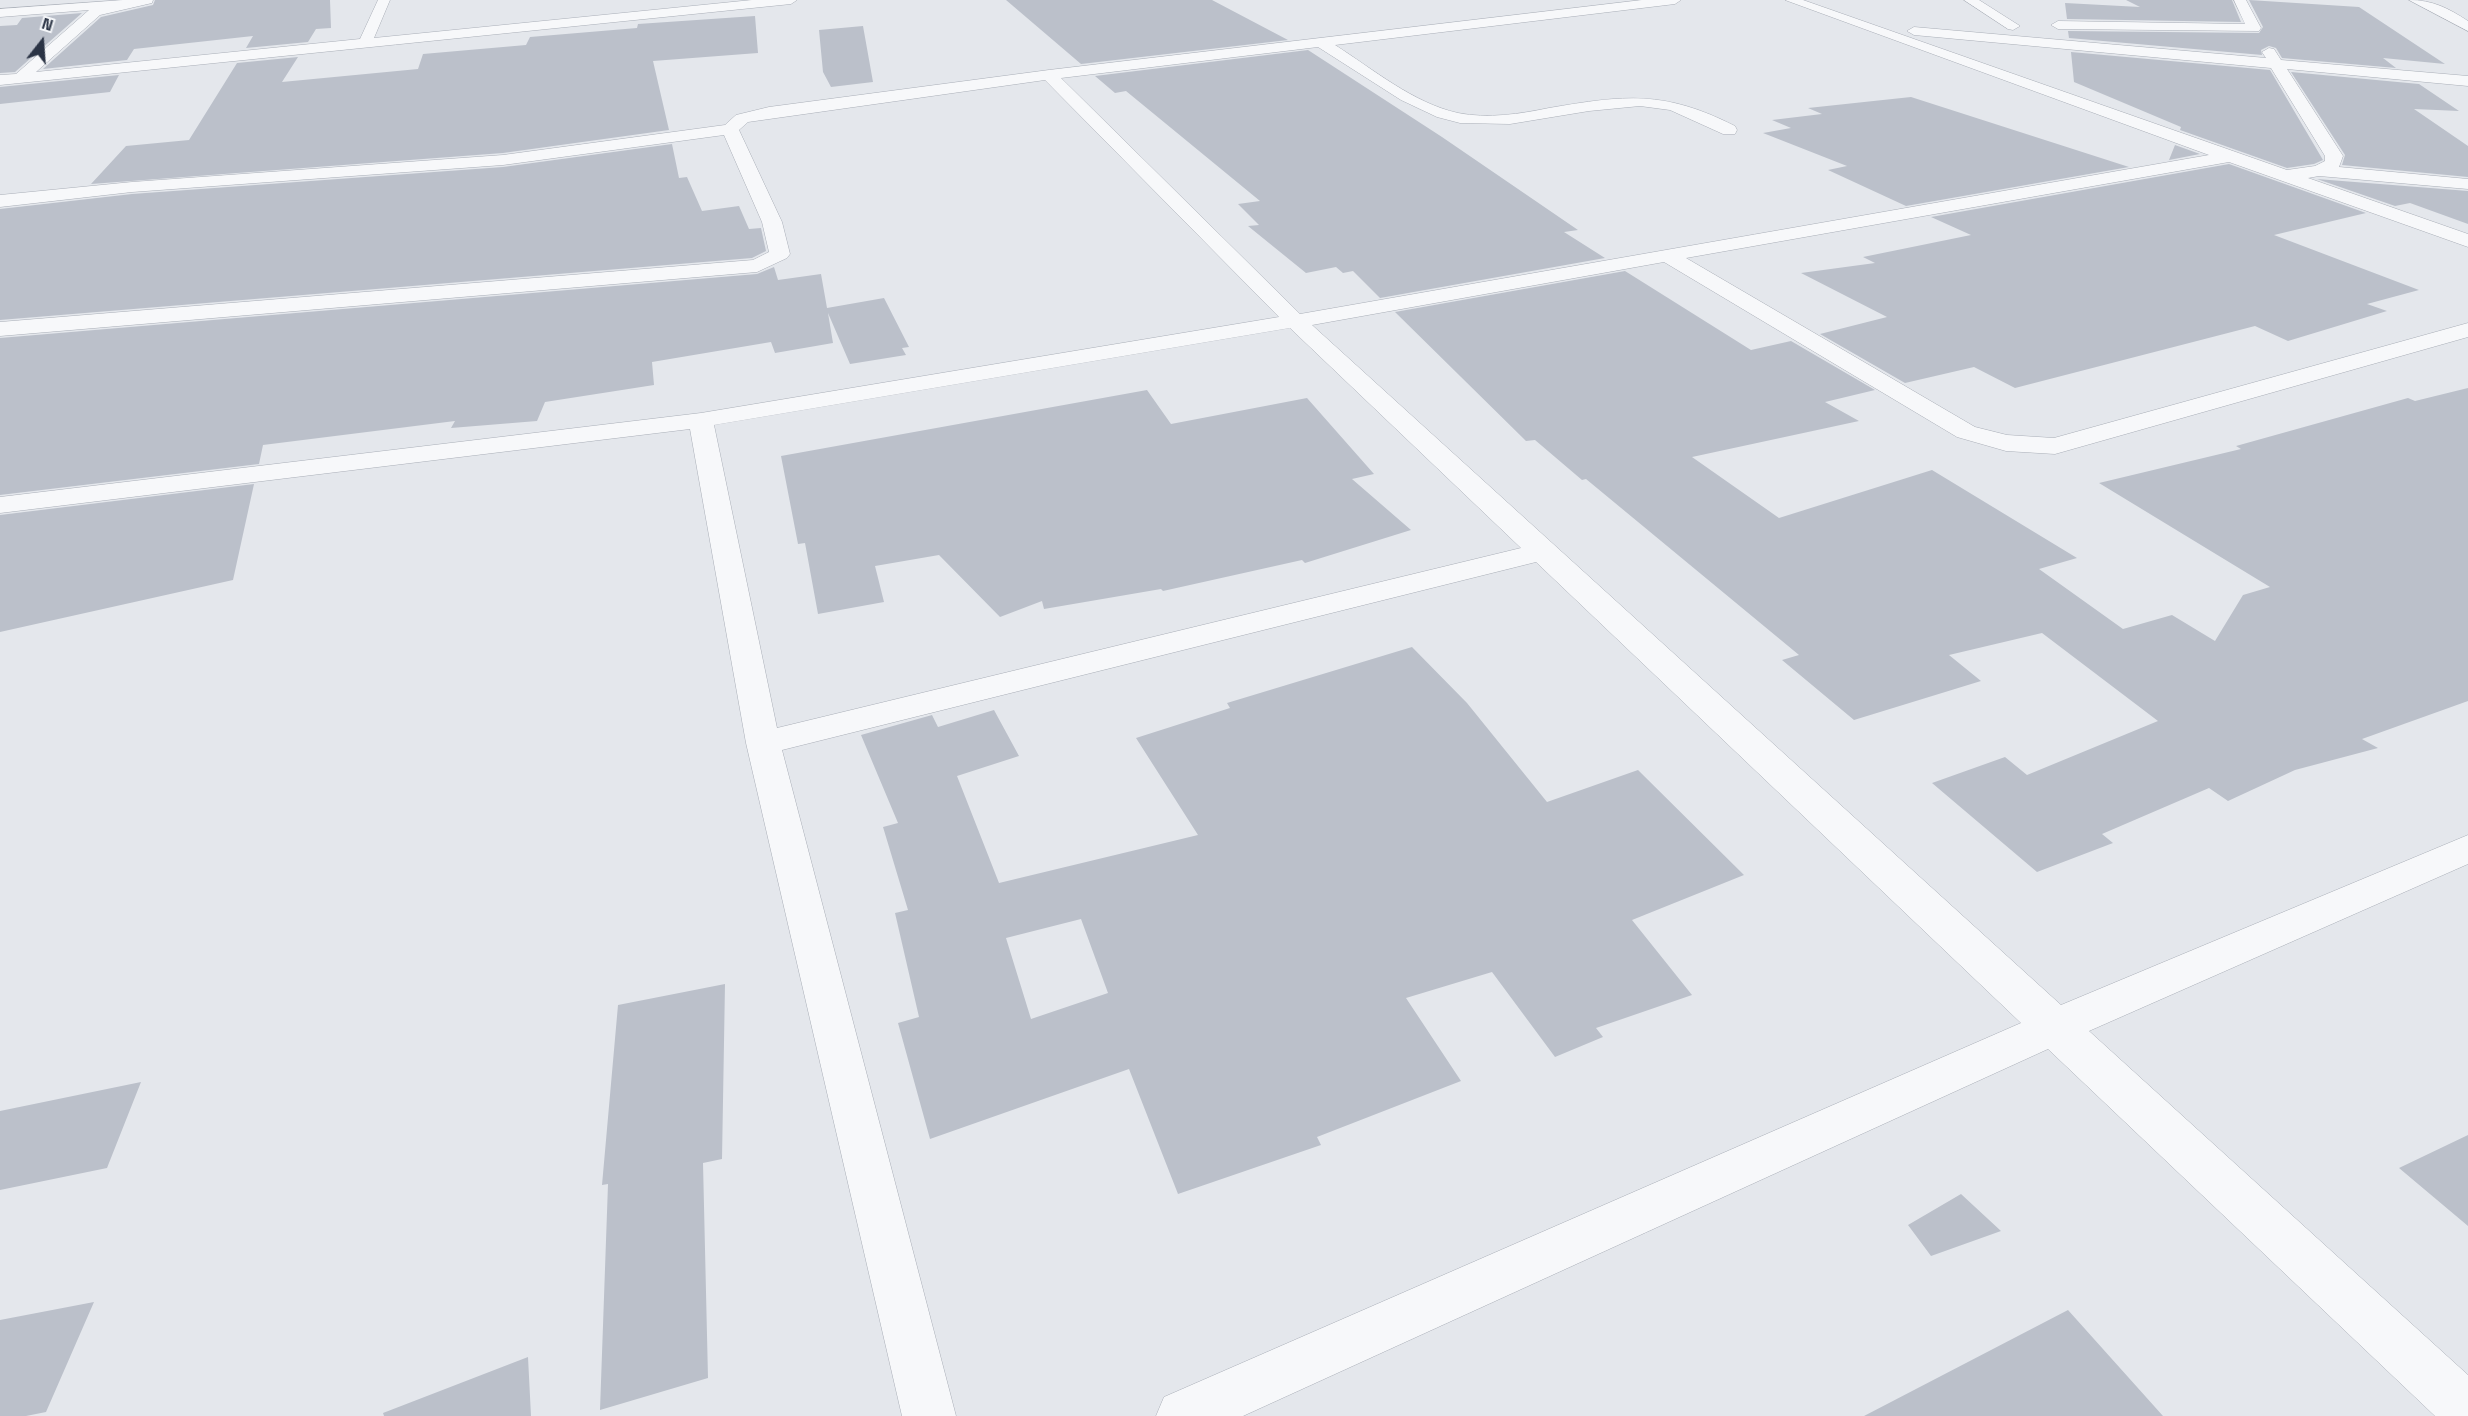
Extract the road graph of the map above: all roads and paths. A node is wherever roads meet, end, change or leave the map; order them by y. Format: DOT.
graph roads {
  1 [pos="147,0"];
  2 [pos="384,0"];
  3 [pos="791,0"];
  4 [pos="1675,0"];
  5 [pos="1791,0"];
  6 [pos="1970,0"];
  7 [pos="2240,0"];
  8 [pos="2415,0"];
  9 [pos="117,5"];
  10 [pos="682,5"];
  11 [pos="0,13"];
  12 [pos="2042,25"];
  13 [pos="2468,27"];
  14 [pos="2254,28"];
  15 [pos="1899,29"];
  16 [pos="1875,30"];
  17 [pos="1320,42"];
  18 [pos="365,43"];
  19 [pos="2277,65"];
  20 [pos="1049,75"];
  21 [pos="20,78"];
  22 [pos="0,80"];
  23 [pos="2468,81"];
  24 [pos="730,129"];
  25 [pos="1729,130"];
  26 [pos="2231,156"];
  27 [pos="2319,171"];
  28 [pos="2285,176"];
  29 [pos="2468,184"];
  30 [pos="0,201"];
  31 [pos="2468,241"];
  32 [pos="1666,255"];
  33 [pos="1295,321"];
  34 [pos="0,329"];
  35 [pos="2468,330"];
  36 [pos="701,420"];
  37 [pos="0,505"];
  38 [pos="1544,551"];
  39 [pos="762,744"];
  40 [pos="2468,849"];
  41 [pos="2054,1027"];
  42 [pos="2468,1411"];
  43 [pos="928,1416"];
  44 [pos="1184,1416"];
  1 -- 9 [label="street"];
  2 -- 18 [label="street"];
  3 -- 10 [label="street"];
  4 -- 17 [label="street"];
  5 -- 16 [label="street"];
  6 -- 15 [label="street"];
  7 -- 14 [label="street"];
  8 -- 13 [label="street"];
  9 -- 11 [label="street"];
  9 -- 21 [label="street"];
  10 -- 18 [label="street"];
  12 -- 14 [label="street"];
  14 -- 19 [label="street"];
  15 -- 16 [label="street"];
  15 -- 19 [label="street"];
  16 -- 26 [label="street"];
  17 -- 20 [label="street"];
  17 -- 25 [label="street"];
  18 -- 21 [label="street"];
  19 -- 23 [label="street"];
  19 -- 27 [label="street"];
  20 -- 24 [label="street"];
  20 -- 33 [label="street"];
  21 -- 22 [label="street"];
  24 -- 30 [label="street"];
  24 -- 34 [label="street"];
  26 -- 28 [label="street"];
  26 -- 32 [label="street"];
  27 -- 28 [label="street"];
  27 -- 29 [label="street"];
  28 -- 31 [label="street"];
  32 -- 33 [label="street"];
  32 -- 35 [label="street"];
  33 -- 36 [label="street"];
  33 -- 38 [label="street"];
  36 -- 37 [label="street"];
  36 -- 39 [label="street"];
  38 -- 39 [label="street"];
  38 -- 41 [label="street"];
  39 -- 43 [label="street"];
  40 -- 41 [label="street"];
  41 -- 42 [label="street"];
  41 -- 44 [label="street"];
}
